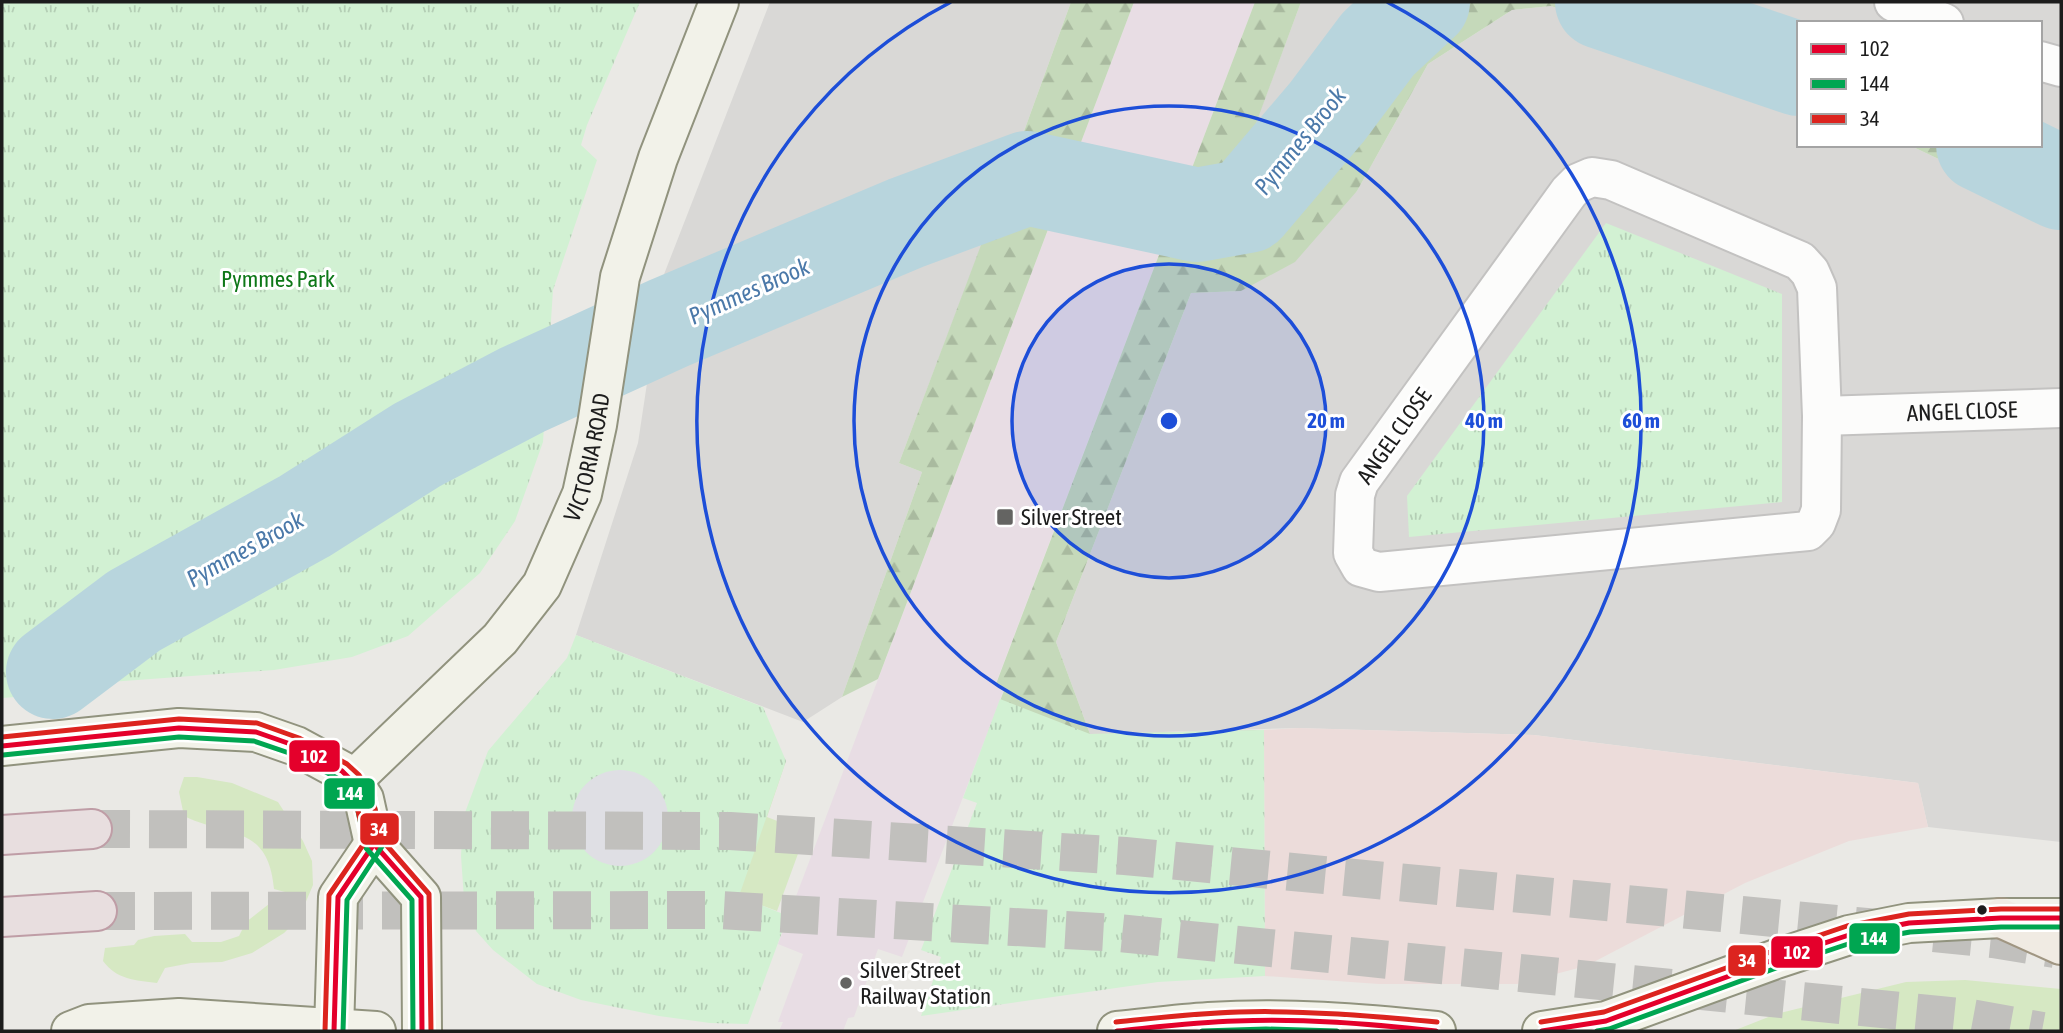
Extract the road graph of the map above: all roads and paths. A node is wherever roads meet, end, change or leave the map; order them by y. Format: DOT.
graph roads {
  1 [pos="719,2"];
  2 [pos="1894,2"];
  3 [pos="1939,21"];
  4 [pos="2042,62"];
  5 [pos="2061,67"];
  6 [pos="2061,408"];
  7 [pos="1822,416"];
  8 [pos="2,746"];
  9 [pos="352,781"];
  10 [pos="92,829"];
  11 [pos="2,835"];
  12 [pos="374,844"];
  13 [pos="97,911"];
  14 [pos="2,917"];
  15 [pos="2001,918"];
  16 [pos="2061,918"];
  17 [pos="2061,946"];
  18 [pos="334,1029"];
  19 [pos="71,1031"];
  20 [pos="376,1031"];
  21 [pos="422,1031"];
  22 [pos="1117,1031"];
  23 [pos="1436,1031"];
  24 [pos="1542,1031"];
  1 -- 9 [label="street, VICTORIA ROAD"];
  2 -- 3 [label="street"];
  4 -- 5 [label="street"];
  6 -- 7 [label="street, ANGEL CLOSE"];
  7 -- 7 [label="street, ANGEL CLOSE"];
  8 -- 9 [label="street"];
  9 -- 12 [label="street"];
  10 -- 11 [label="highway"];
  12 -- 18 [label="street"];
  12 -- 21 [label="street"];
  13 -- 14 [label="highway"];
  15 -- 16 [label="street"];
  15 -- 17 [label="main road"];
  15 -- 24 [label="street"];
  18 -- 19 [label="street"];
  18 -- 20 [label="street"];
  22 -- 23 [label="street"];
}
